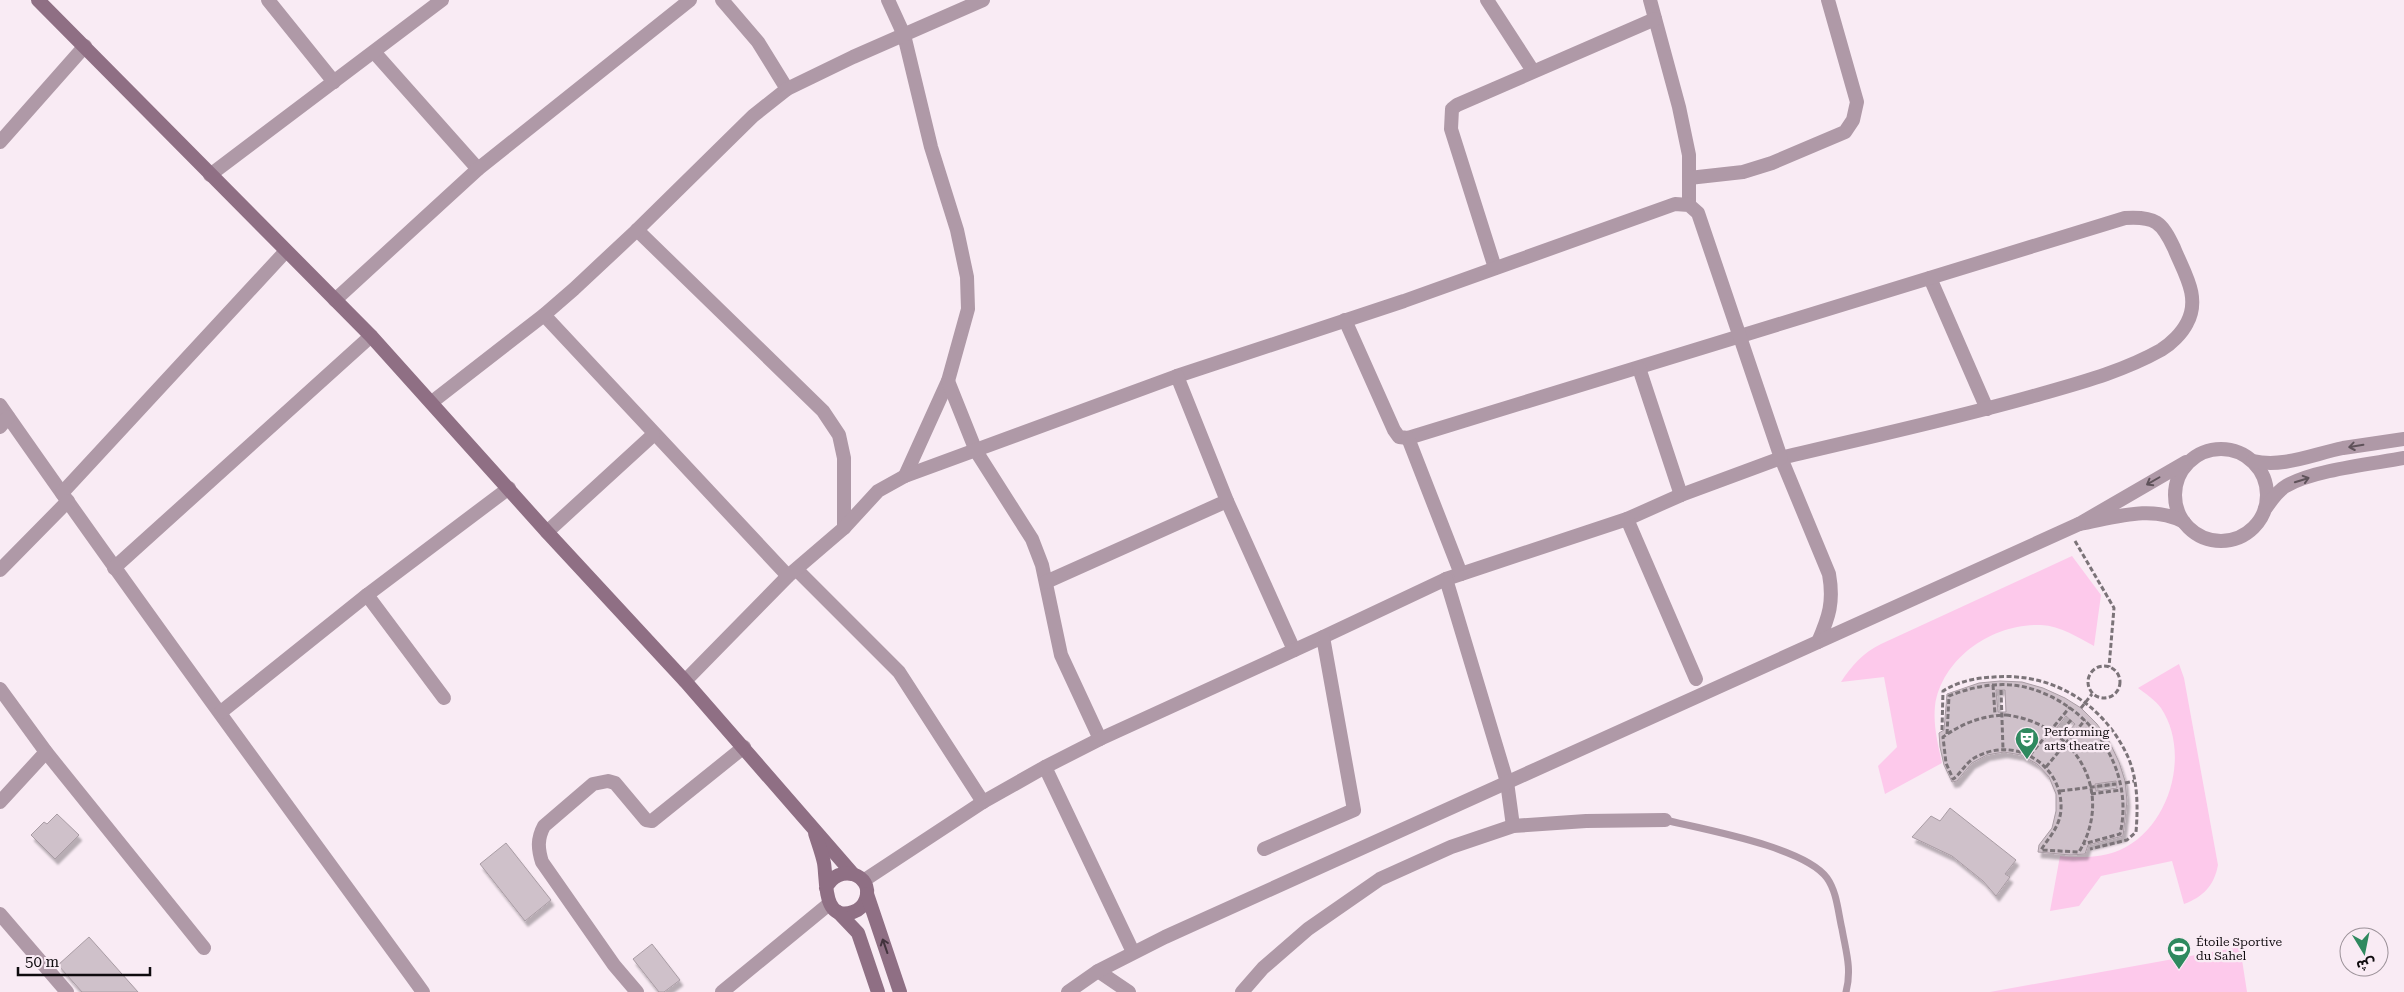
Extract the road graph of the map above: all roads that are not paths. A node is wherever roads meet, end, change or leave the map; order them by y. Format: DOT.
graph roads {
  1 [pos="38,0"];
  2 [pos="268,0"];
  3 [pos="442,0"];
  4 [pos="690,0"];
  5 [pos="722,0"];
  6 [pos="888,0"];
  7 [pos="983,0"];
  8 [pos="1487,0"];
  9 [pos="1650,0"];
  10 [pos="1828,0"];
  11 [pos="1655,19"];
  12 [pos="904,35"];
  13 [pos="84,46"];
  14 [pos="374,52"];
  15 [pos="1533,70"];
  16 [pos="334,82"];
  17 [pos="787,89"];
  18 [pos="0,142"];
  19 [pos="478,169"];
  20 [pos="210,176"];
  21 [pos="1689,178"];
  22 [pos="1689,205"];
  23 [pos="637,230"];
  24 [pos="286,251"];
  25 [pos="1495,268"];
  26 [pos="1930,278"];
  27 [pos="335,300"];
  28 [pos="544,315"];
  29 [pos="1345,320"];
  30 [pos="1740,335"];
  31 [pos="371,336"];
  32 [pos="1639,368"];
  33 [pos="1177,376"];
  34 [pos="948,381"];
  35 [pos="432,402"];
  36 [pos="0,405"];
  37 [pos="1987,409"];
  38 [pos="4,422"];
  39 [pos="654,435"];
  40 [pos="1408,438"];
  41 [pos="2404,438"];
  42 [pos="976,451"];
  43 [pos="2196,457"];
  44 [pos="1781,458"];
  45 [pos="2404,458"];
  46 [pos="2253,461"];
  47 [pos="905,476"];
  48 [pos="508,488"];
  49 [pos="1681,495"];
  50 [pos="65,497"];
  51 [pos="1227,500"];
  52 [pos="2264,509"];
  53 [pos="1627,519"];
  54 [pos="2184,522"];
  55 [pos="2074,527"];
  56 [pos="844,528"];
  57 [pos="548,532"];
  58 [pos="114,568"];
  59 [pos="0,570"];
  60 [pos="792,573"];
  61 [pos="1461,574"];
  62 [pos="1446,579"];
  63 [pos="1046,582"];
  64 [pos="367,595"];
  65 [pos="1323,637"];
  66 [pos="1818,642"];
  67 [pos="1294,650"];
  68 [pos="1696,678"];
  69 [pos="685,681"];
  70 [pos="0,690"];
  71 [pos="444,698"];
  72 [pos="221,712"];
  73 [pos="1100,739"];
  74 [pos="744,747"];
  75 [pos="46,752"];
  76 [pos="1045,767"];
  77 [pos="1507,782"];
  78 [pos="0,802"];
  79 [pos="983,802"];
  80 [pos="1665,820"];
  81 [pos="1513,826"];
  82 [pos="814,832"];
  83 [pos="1264,850"];
  84 [pos="861,883"];
  85 [pos="826,888"];
  86 [pos="834,908"];
  87 [pos="0,914"];
  88 [pos="204,948"];
  89 [pos="1133,952"];
  90 [pos="1098,971"];
  91 [pos="67,992"];
  92 [pos="423,992"];
  93 [pos="637,992"];
  94 [pos="722,992"];
  95 [pos="878,992"];
  96 [pos="900,992"];
  97 [pos="1068,992"];
  98 [pos="1129,992"];
  99 [pos="1242,992"];
  100 [pos="1846,992"];
  1 -- 13 [label="main road"];
  2 -- 16 [label="street"];
  3 -- 14 [label="street"];
  4 -- 19 [label="street"];
  5 -- 17 [label="street"];
  6 -- 12 [label="street"];
  7 -- 12 [label="street"];
  8 -- 15 [label="street"];
  9 -- 11 [label="street"];
  10 -- 21 [label="street"];
  11 -- 15 [label="street"];
  11 -- 21 [label="street"];
  12 -- 17 [label="street"];
  12 -- 34 [label="street"];
  13 -- 18 [label="street"];
  13 -- 20 [label="main road"];
  14 -- 16 [label="street"];
  14 -- 19 [label="street"];
  15 -- 25 [label="street"];
  16 -- 20 [label="street"];
  17 -- 23 [label="street"];
  19 -- 27 [label="street"];
  20 -- 24 [label="main road"];
  21 -- 22 [label="street"];
  22 -- 25 [label="street"];
  22 -- 30 [label="street"];
  23 -- 28 [label="street"];
  23 -- 56 [label="street"];
  24 -- 27 [label="main road"];
  24 -- 50 [label="street"];
  25 -- 29 [label="street"];
  26 -- 30 [label="street"];
  26 -- 37 [label="street"];
  26 -- 37 [label="street"];
  27 -- 31 [label="main road"];
  28 -- 35 [label="street"];
  28 -- 39 [label="street"];
  29 -- 33 [label="street"];
  29 -- 40 [label="street"];
  30 -- 32 [label="street"];
  30 -- 44 [label="street"];
  31 -- 35 [label="main road"];
  31 -- 58 [label="street"];
  32 -- 40 [label="street"];
  32 -- 49 [label="street"];
  33 -- 42 [label="street"];
  33 -- 51 [label="street"];
  34 -- 42 [label="street"];
  34 -- 47 [label="street"];
  35 -- 48 [label="main road"];
  36 -- 38 [label="street"];
  37 -- 44 [label="street"];
  38 -- 50 [label="street"];
  39 -- 57 [label="street"];
  39 -- 60 [label="street"];
  40 -- 61 [label="street"];
  41 -- 46 [label="street, one-way"];
  42 -- 47 [label="street"];
  42 -- 63 [label="street"];
  43 -- 46 [label="street"];
  43 -- 54 [label="street"];
  43 -- 55 [label="street, one-way"];
  44 -- 49 [label="street"];
  44 -- 66 [label="street"];
  52 -- 45 [label="street, one-way"];
  46 -- 52 [label="street"];
  47 -- 56 [label="street"];
  48 -- 57 [label="main road"];
  48 -- 64 [label="street"];
  49 -- 53 [label="street"];
  50 -- 58 [label="street"];
  50 -- 59 [label="street"];
  51 -- 63 [label="street"];
  51 -- 67 [label="street"];
  52 -- 54 [label="street"];
  53 -- 61 [label="street"];
  53 -- 68 [label="street"];
  54 -- 55 [label="street"];
  55 -- 66 [label="street"];
  56 -- 60 [label="street"];
  57 -- 69 [label="main road"];
  58 -- 72 [label="street"];
  60 -- 69 [label="street"];
  60 -- 79 [label="street"];
  61 -- 62 [label="street"];
  62 -- 65 [label="street"];
  62 -- 77 [label="street"];
  63 -- 73 [label="street"];
  64 -- 71 [label="street"];
  64 -- 72 [label="street"];
  65 -- 67 [label="street"];
  65 -- 83 [label="street"];
  66 -- 77 [label="street"];
  67 -- 73 [label="street"];
  69 -- 74 [label="main road"];
  70 -- 75 [label="street"];
  72 -- 92 [label="street"];
  73 -- 76 [label="street"];
  74 -- 82 [label="main road"];
  74 -- 93 [label="street"];
  75 -- 78 [label="street"];
  75 -- 88 [label="street"];
  76 -- 79 [label="street"];
  76 -- 89 [label="street"];
  77 -- 81 [label="street"];
  77 -- 89 [label="street"];
  79 -- 84 [label="street"];
  80 -- 81 [label="street"];
  80 -- 100 [label="lane"];
  81 -- 99 [label="street"];
  82 -- 84 [label="main road"];
  82 -- 85 [label="main road"];
  84 -- 85 [label="main road"];
  84 -- 86 [label="main road"];
  96 -- 84 [label="main road, one-way"];
  85 -- 86 [label="main road"];
  86 -- 94 [label="street"];
  86 -- 95 [label="main road"];
  87 -- 91 [label="street"];
  89 -- 90 [label="street"];
  90 -- 97 [label="street"];
  90 -- 98 [label="street"];
}
